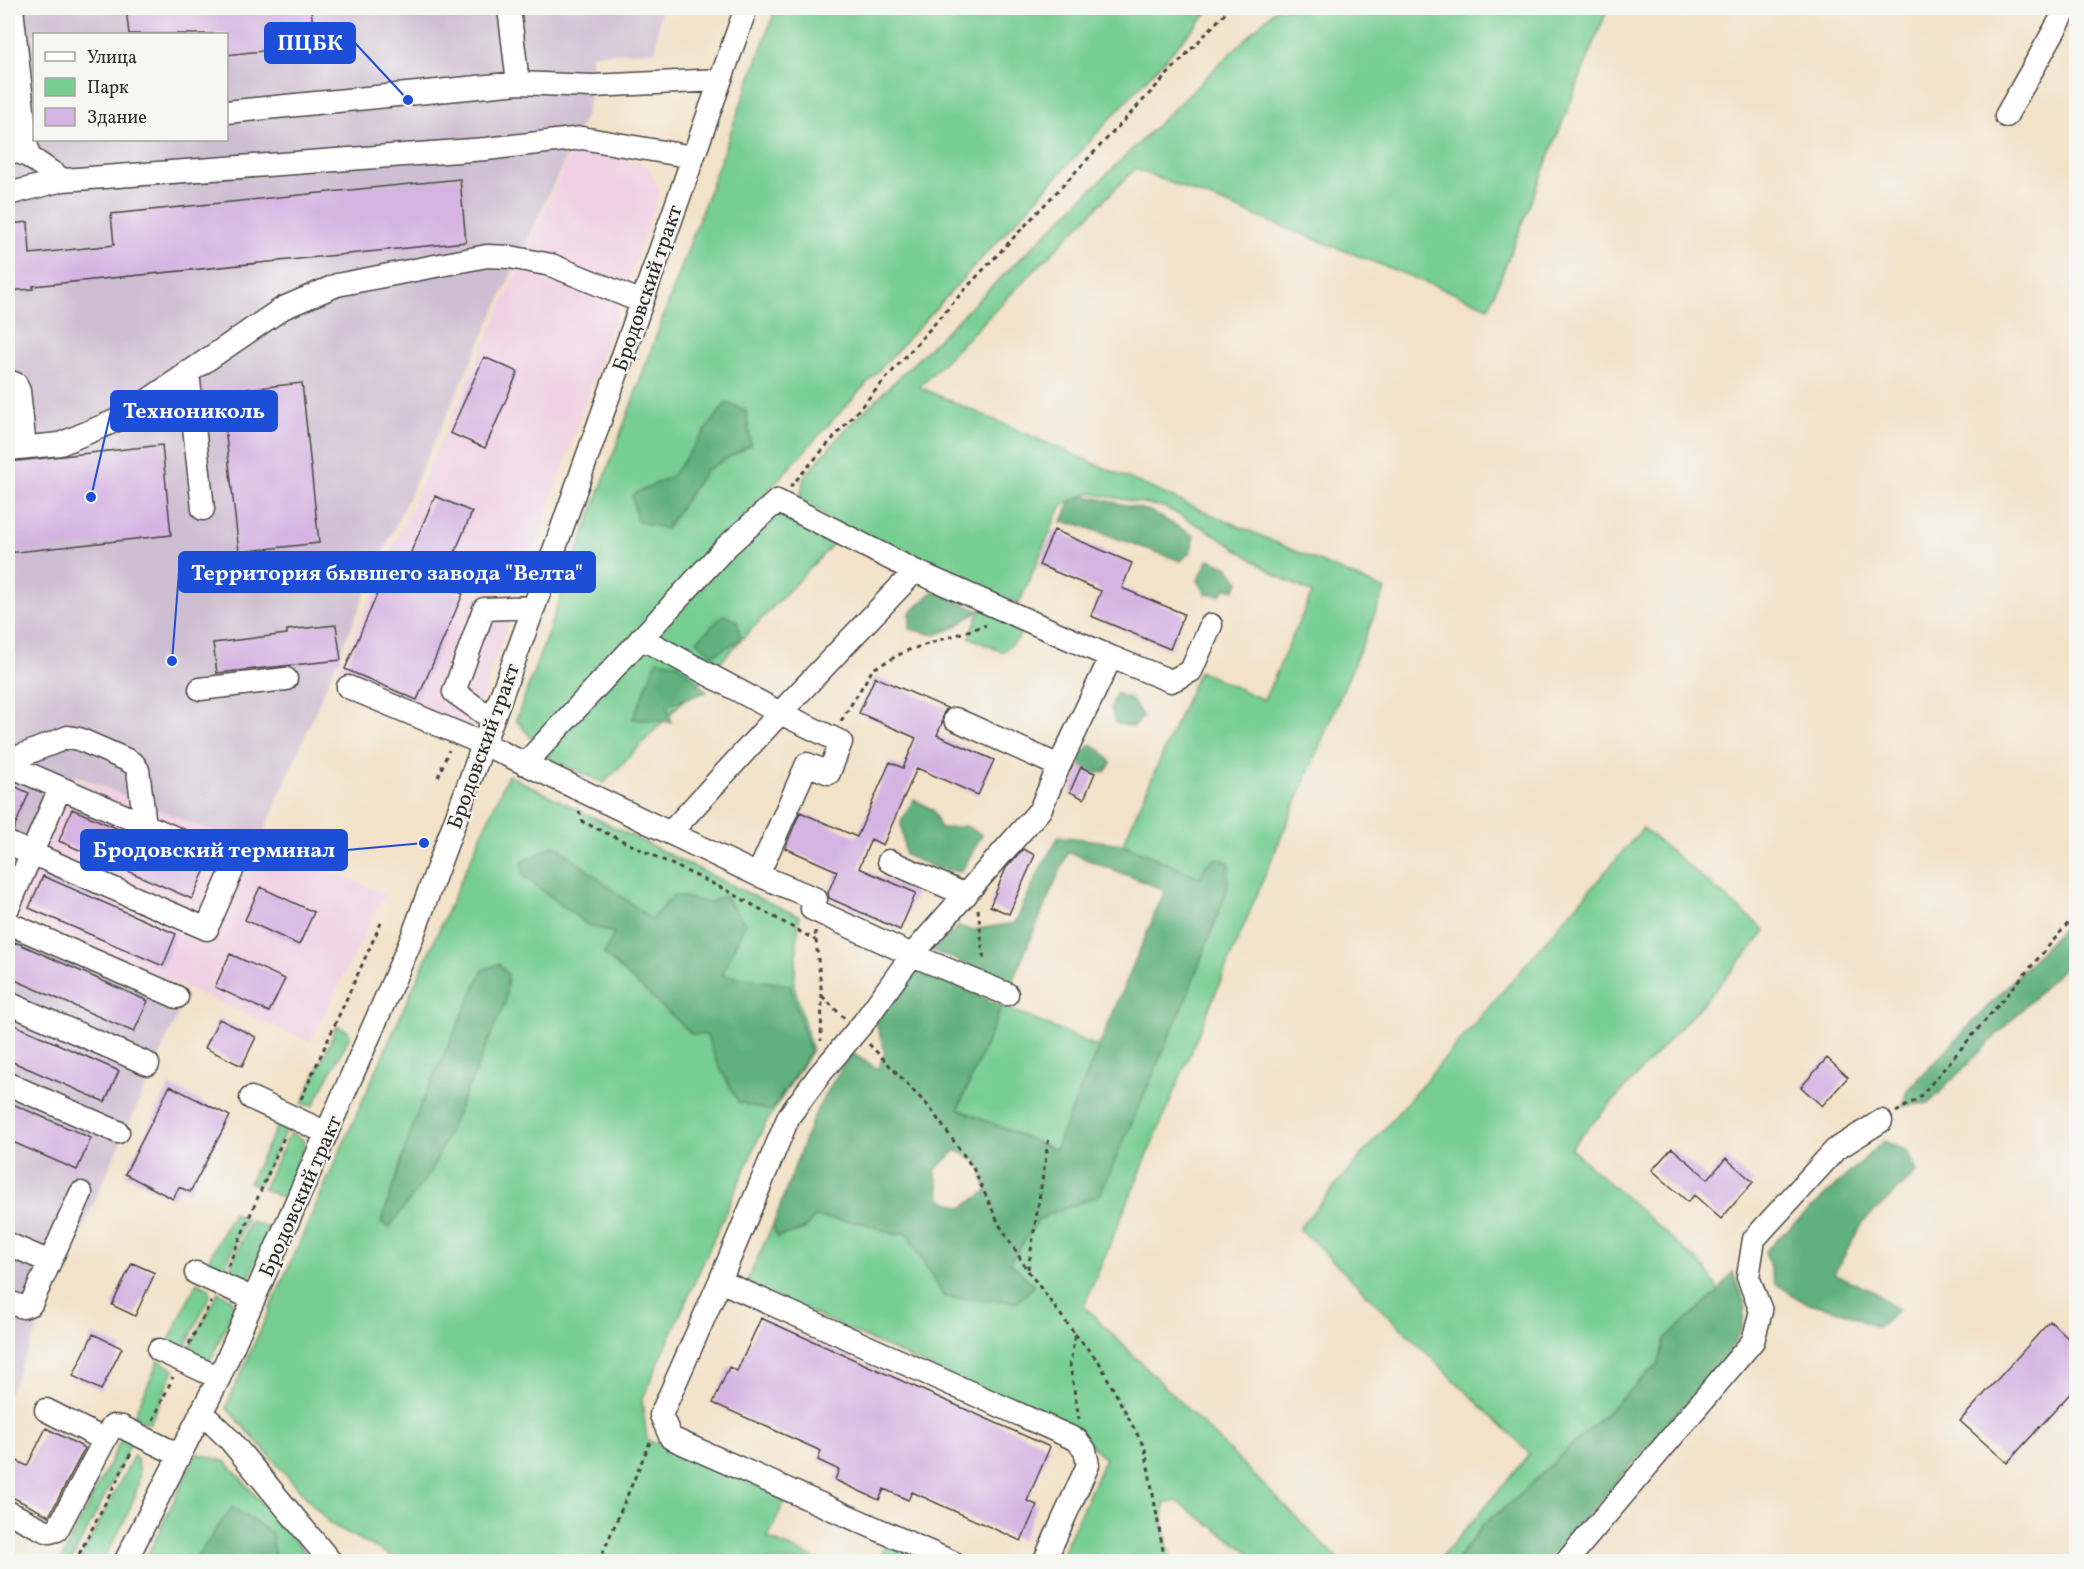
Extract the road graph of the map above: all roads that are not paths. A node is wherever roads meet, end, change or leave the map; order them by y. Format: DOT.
graph roads {
  1 [pos="12,8"];
  2 [pos="509,8"];
  3 [pos="746,8"];
  4 [pos="2067,8"];
  5 [pos="720,80"];
  6 [pos="518,83"];
  7 [pos="228,112"];
  8 [pos="2006,116"];
  9 [pos="18,152"];
  10 [pos="693,157"];
  11 [pos="63,180"];
  12 [pos="8,194"];
  13 [pos="642,302"];
  14 [pos="188,372"];
  15 [pos="8,381"];
  16 [pos="16,448"];
  17 [pos="203,509"];
  18 [pos="915,571"];
  19 [pos="534,607"];
  20 [pos="1211,625"];
  21 [pos="640,638"];
  22 [pos="1111,657"];
  23 [pos="286,679"];
  24 [pos="348,687"];
  25 [pos="200,689"];
  26 [pos="780,713"];
  27 [pos="492,719"];
  28 [pos="955,719"];
  29 [pos="483,744"];
  30 [pos="8,763"];
  31 [pos="525,764"];
  32 [pos="1059,766"];
  33 [pos="60,788"];
  34 [pos="145,825"];
  35 [pos="670,833"];
  36 [pos="8,843"];
  37 [pos="31,853"];
  38 [pos="889,861"];
  39 [pos="758,875"];
  40 [pos="970,890"];
  41 [pos="8,908"];
  42 [pos="8,923"];
  43 [pos="912,955"];
  44 [pos="1007,993"];
  45 [pos="177,997"];
  46 [pos="8,1003"];
  47 [pos="148,1064"];
  48 [pos="8,1084"];
  49 [pos="251,1098"];
  50 [pos="1881,1121"];
  51 [pos="118,1132"];
  52 [pos="327,1133"];
  53 [pos="81,1192"];
  54 [pos="8,1244"];
  55 [pos="50,1262"];
  56 [pos="196,1273"];
  57 [pos="720,1281"];
  58 [pos="254,1299"];
  59 [pos="8,1302"];
  60 [pos="159,1350"];
  61 [pos="219,1378"];
  62 [pos="46,1410"];
  63 [pos="201,1412"];
  64 [pos="104,1439"];
  65 [pos="179,1455"];
  66 [pos="8,1512"];
  67 [pos="124,1562"];
  68 [pos="331,1562"];
  69 [pos="952,1562"];
  70 [pos="1044,1562"];
  71 [pos="1566,1562"];
  1 -- 9 [label="street"];
  2 -- 6 [label="street"];
  3 -- 5 [label="street, Бродовский тракт"];
  4 -- 8 [label="street"];
  5 -- 6 [label="street"];
  5 -- 10 [label="street, Бродовский тракт"];
  6 -- 7 [label="street"];
  9 -- 11 [label="street"];
  10 -- 11 [label="street"];
  10 -- 13 [label="street, Бродовский тракт"];
  11 -- 12 [label="street"];
  13 -- 14 [label="street"];
  13 -- 19 [label="street, Бродовский тракт"];
  14 -- 16 [label="street"];
  14 -- 17 [label="street"];
  15 -- 16 [label="street"];
  18 -- 21 [label="street"];
  18 -- 22 [label="street"];
  18 -- 26 [label="street"];
  19 -- 27 [label="street, Бродовский тракт"];
  19 -- 27 [label="street"];
  20 -- 22 [label="street"];
  21 -- 26 [label="street"];
  21 -- 31 [label="street"];
  22 -- 32 [label="street"];
  23 -- 25 [label="street"];
  24 -- 29 [label="street"];
  26 -- 35 [label="street"];
  26 -- 39 [label="street"];
  27 -- 29 [label="street, Бродовский тракт"];
  28 -- 32 [label="street"];
  29 -- 31 [label="street"];
  29 -- 52 [label="street, Бродовский тракт"];
  30 -- 33 [label="street"];
  30 -- 34 [label="street"];
  31 -- 35 [label="street"];
  32 -- 40 [label="street"];
  33 -- 34 [label="street"];
  33 -- 37 [label="street"];
  34 -- 37 [label="street"];
  35 -- 39 [label="street"];
  36 -- 37 [label="street"];
  37 -- 41 [label="street"];
  38 -- 40 [label="street"];
  39 -- 43 [label="street"];
  40 -- 43 [label="street"];
  42 -- 45 [label="street"];
  43 -- 44 [label="street"];
  43 -- 57 [label="street"];
  46 -- 47 [label="street"];
  48 -- 51 [label="street"];
  49 -- 52 [label="street"];
  50 -- 71 [label="street"];
  52 -- 58 [label="street, Бродовский тракт"];
  53 -- 55 [label="street"];
  54 -- 55 [label="street"];
  55 -- 59 [label="street"];
  56 -- 58 [label="street"];
  57 -- 69 [label="street"];
  57 -- 70 [label="street"];
  58 -- 61 [label="street, Бродовский тракт"];
  60 -- 61 [label="street"];
  61 -- 63 [label="street, Бродовский тракт"];
  62 -- 64 [label="street"];
  63 -- 65 [label="street, Бродовский тракт"];
  63 -- 68 [label="street"];
  64 -- 65 [label="street"];
  64 -- 66 [label="street"];
  65 -- 67 [label="street, Бродовский тракт"];
}
